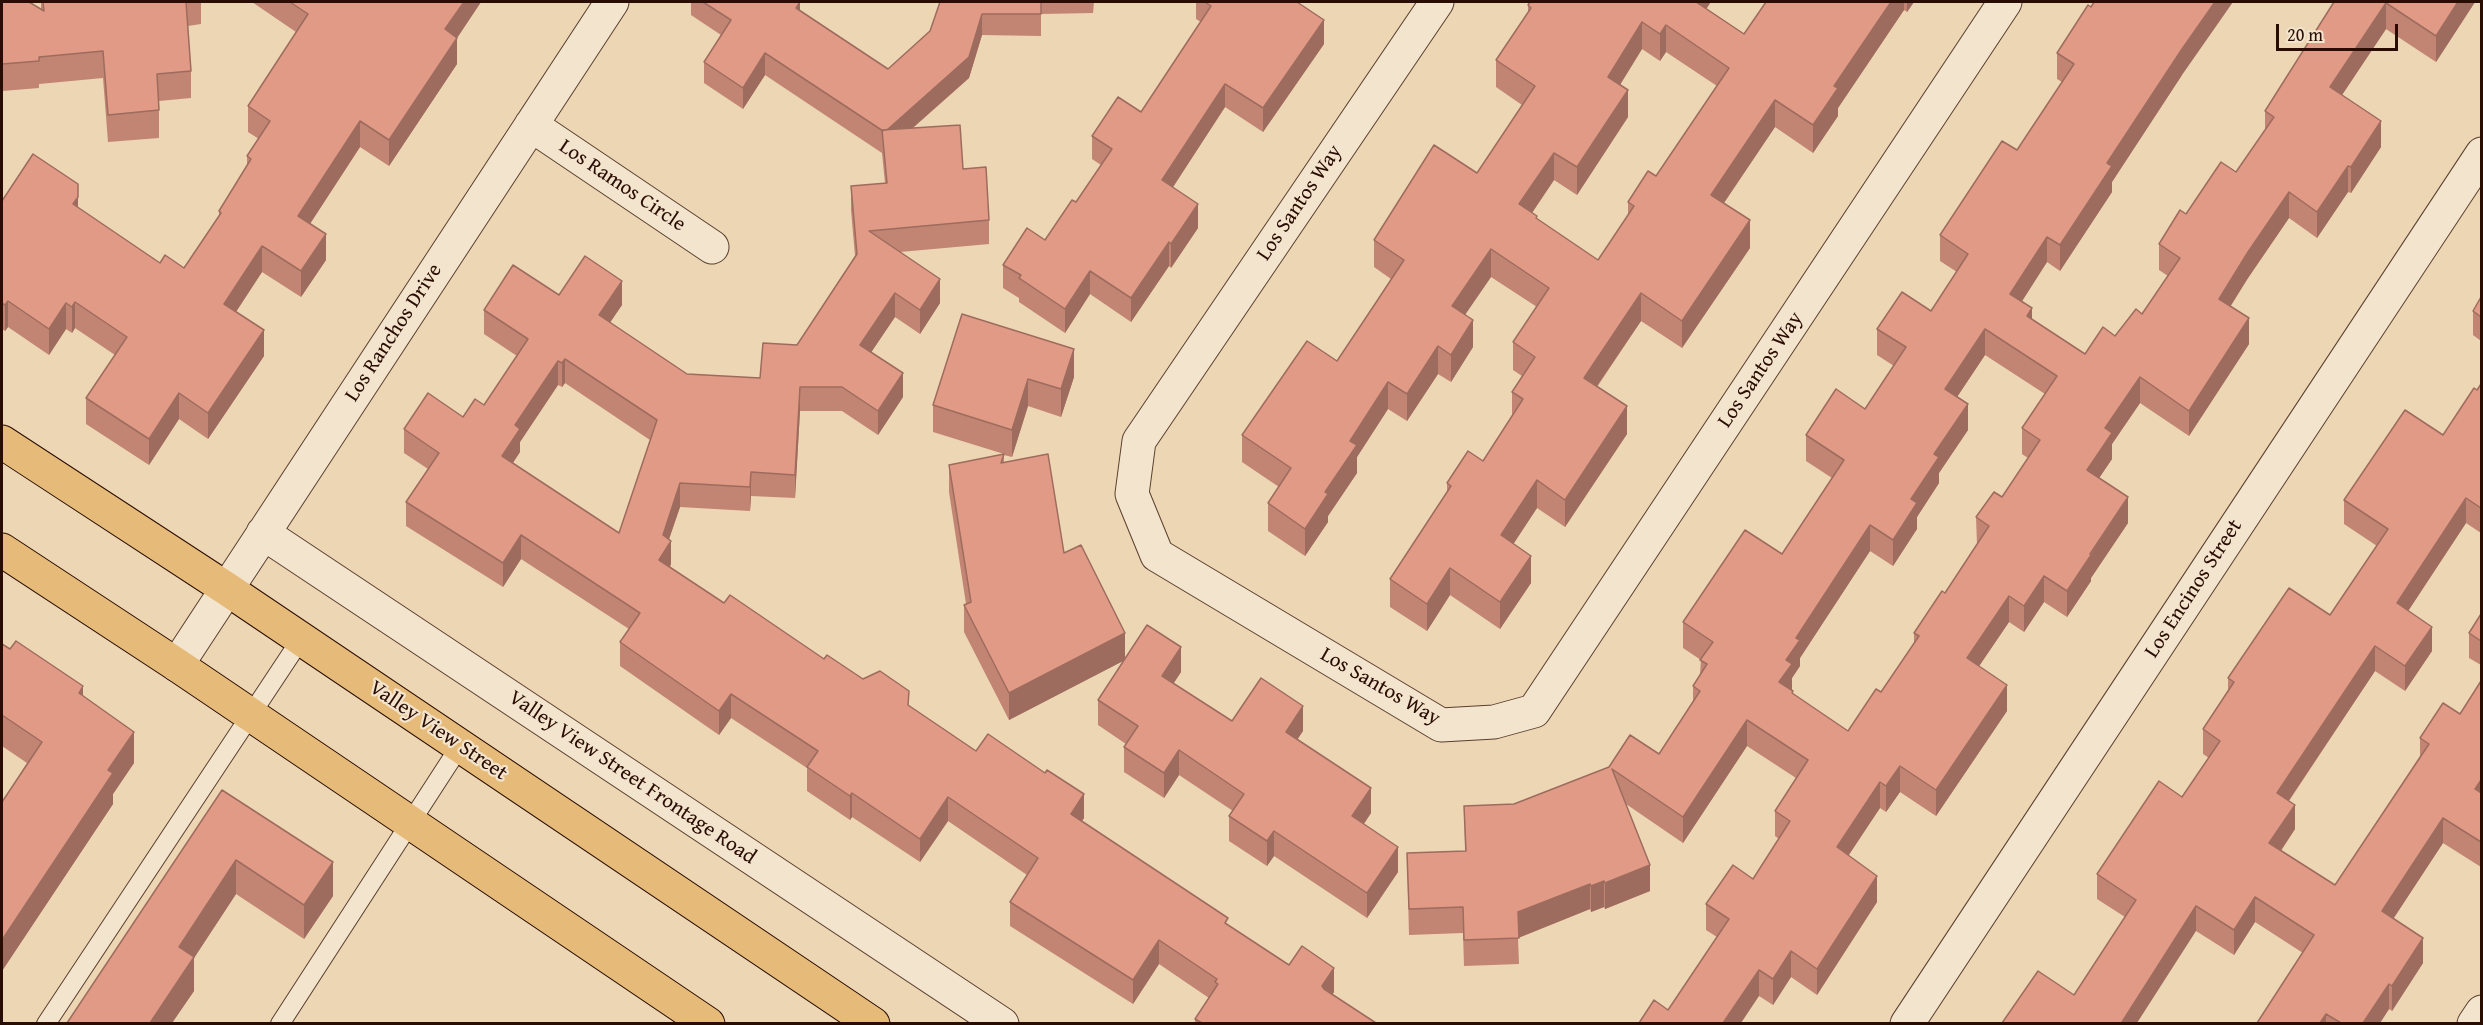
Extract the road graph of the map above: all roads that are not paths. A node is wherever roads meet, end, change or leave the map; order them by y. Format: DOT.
graph roads {
  1 [pos="612,2"];
  2 [pos="1437,2"];
  3 [pos="2005,2"];
  4 [pos="531,125"];
  5 [pos="2481,154"];
  6 [pos="712,247"];
  7 [pos="2,442"];
  8 [pos="263,533"];
  9 [pos="2,550"];
  10 [pos="227,589"];
  11 [pos="301,639"];
  12 [pos="177,665"];
  13 [pos="250,714"];
  14 [pos="460,746"];
  15 [pos="411,822"];
  16 [pos="2481,1012"];
  17 [pos="46,1023"];
  18 [pos="280,1023"];
  19 [pos="708,1023"];
  20 [pos="873,1023"];
  21 [pos="1002,1023"];
  22 [pos="1907,1023"];
  23 [pos="2474,1023"];
  1 -- 4 [label="street, Los Ranchos Drive"];
  2 -- 3 [label="street, Los Santos Way"];
  4 -- 6 [label="street, Los Ramos Circle"];
  4 -- 8 [label="street, Los Ranchos Drive"];
  5 -- 22 [label="street, Los Encinos Street"];
  7 -- 10 [label="main road, Valley View Street"];
  8 -- 10 [label="street, Los Ranchos Drive"];
  8 -- 21 [label="street, Valley View Street Frontage Road"];
  9 -- 12 [label="main road"];
  10 -- 11 [label="main road, Valley View Street"];
  10 -- 12 [label="street, Los Ranchos Drive"];
  11 -- 13 [label="lane"];
  11 -- 14 [label="main road, Valley View Street"];
  12 -- 13 [label="main road"];
  13 -- 15 [label="main road"];
  13 -- 17 [label="lane"];
  14 -- 15 [label="lane"];
  14 -- 20 [label="main road, Valley View Street"];
  15 -- 18 [label="lane"];
  15 -- 19 [label="main road"];
  16 -- 23 [label="street"];
}
